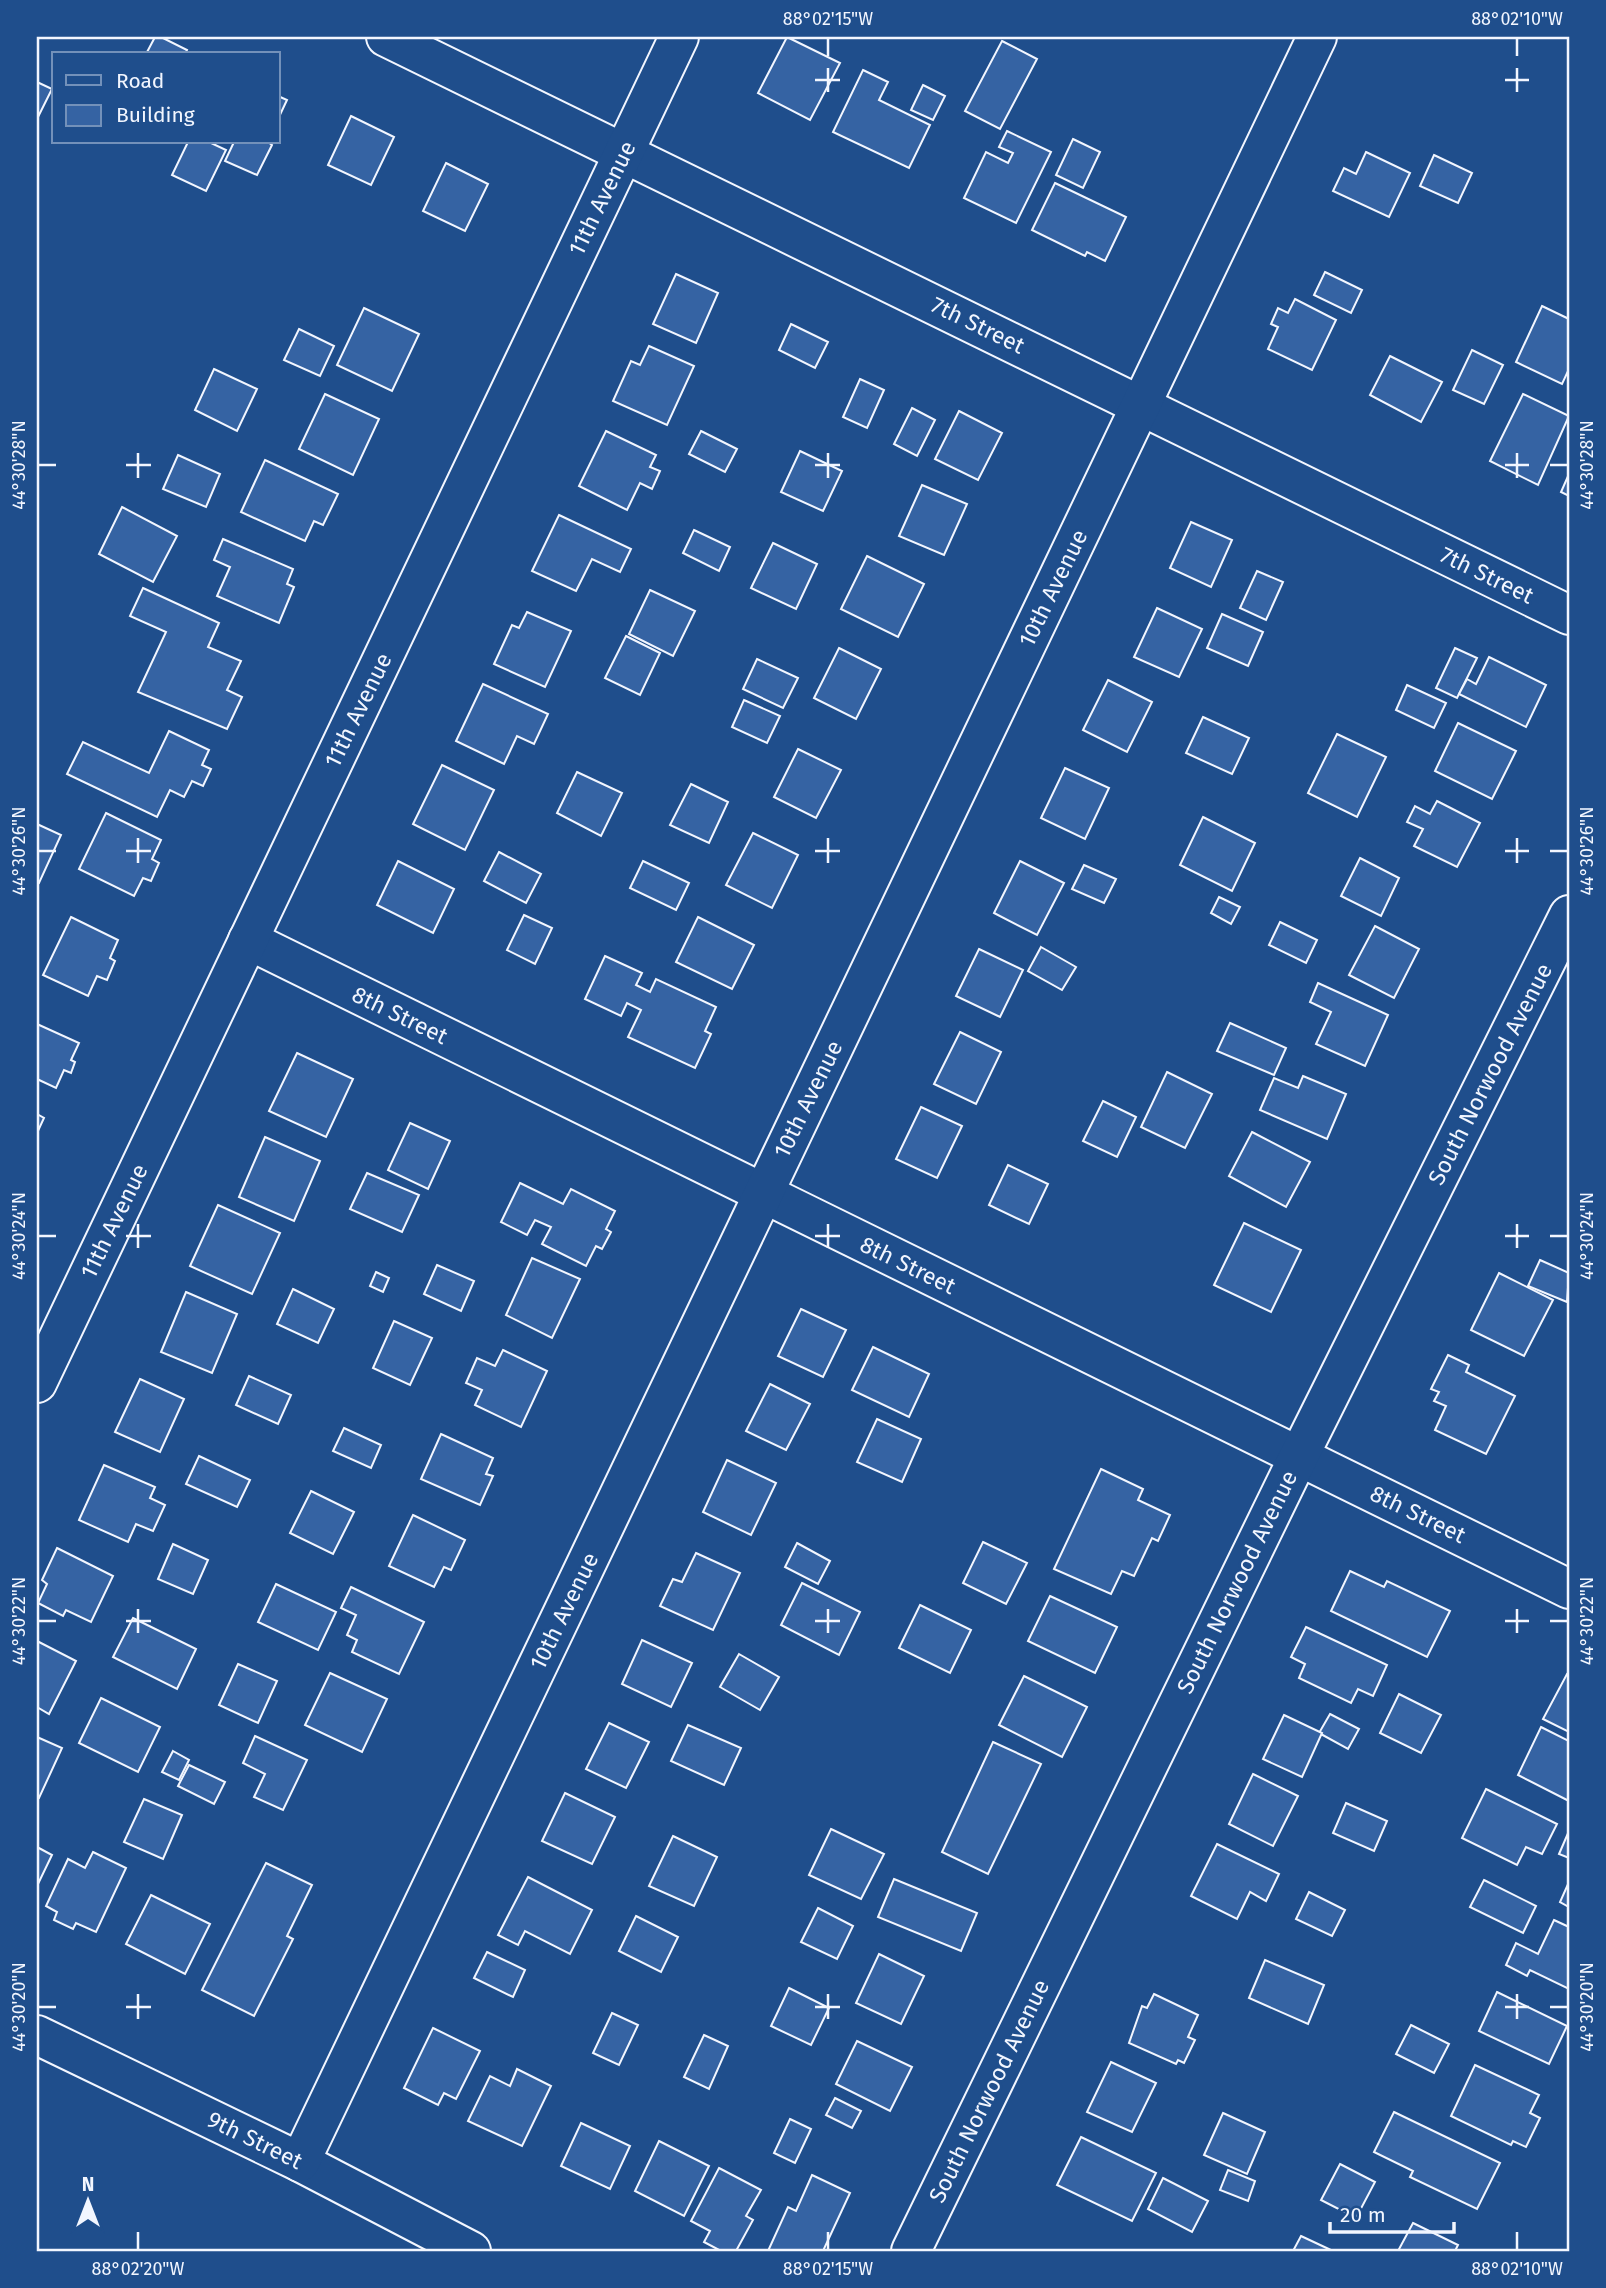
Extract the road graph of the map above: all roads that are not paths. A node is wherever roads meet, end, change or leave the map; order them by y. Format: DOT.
graph roads {
  1 [pos="386,37"];
  2 [pos="679,37"];
  3 [pos="1317,37"];
  4 [pos="624,152"];
  5 [pos="1140,405"];
  6 [pos="1569,615"];
  7 [pos="1569,915"];
  8 [pos="248,940"];
  9 [pos="763,1193"];
  10 [pos="37,1383"];
  11 [pos="1299,1456"];
  12 [pos="1569,1589"];
  13 [pos="37,2035"];
  14 [pos="300,2162"];
  15 [pos="471,2251"];
  16 [pos="911,2251"];
  1 -- 4 [label="street, 7th Street"];
  2 -- 4 [label="street, 11th Avenue"];
  3 -- 5 [label="street, 10th Avenue"];
  4 -- 5 [label="street, 7th Street"];
  4 -- 8 [label="street, 11th Avenue"];
  5 -- 6 [label="street, 7th Street"];
  5 -- 9 [label="street, 10th Avenue"];
  7 -- 11 [label="street, South Norwood Avenue"];
  8 -- 9 [label="street, 8th Street"];
  8 -- 10 [label="street, 11th Avenue"];
  9 -- 11 [label="street, 8th Street"];
  9 -- 14 [label="street, 10th Avenue"];
  11 -- 12 [label="street, 8th Street"];
  11 -- 16 [label="street, South Norwood Avenue"];
  13 -- 14 [label="street, 9th Street"];
  14 -- 15 [label="street, 9th Street"];
}
